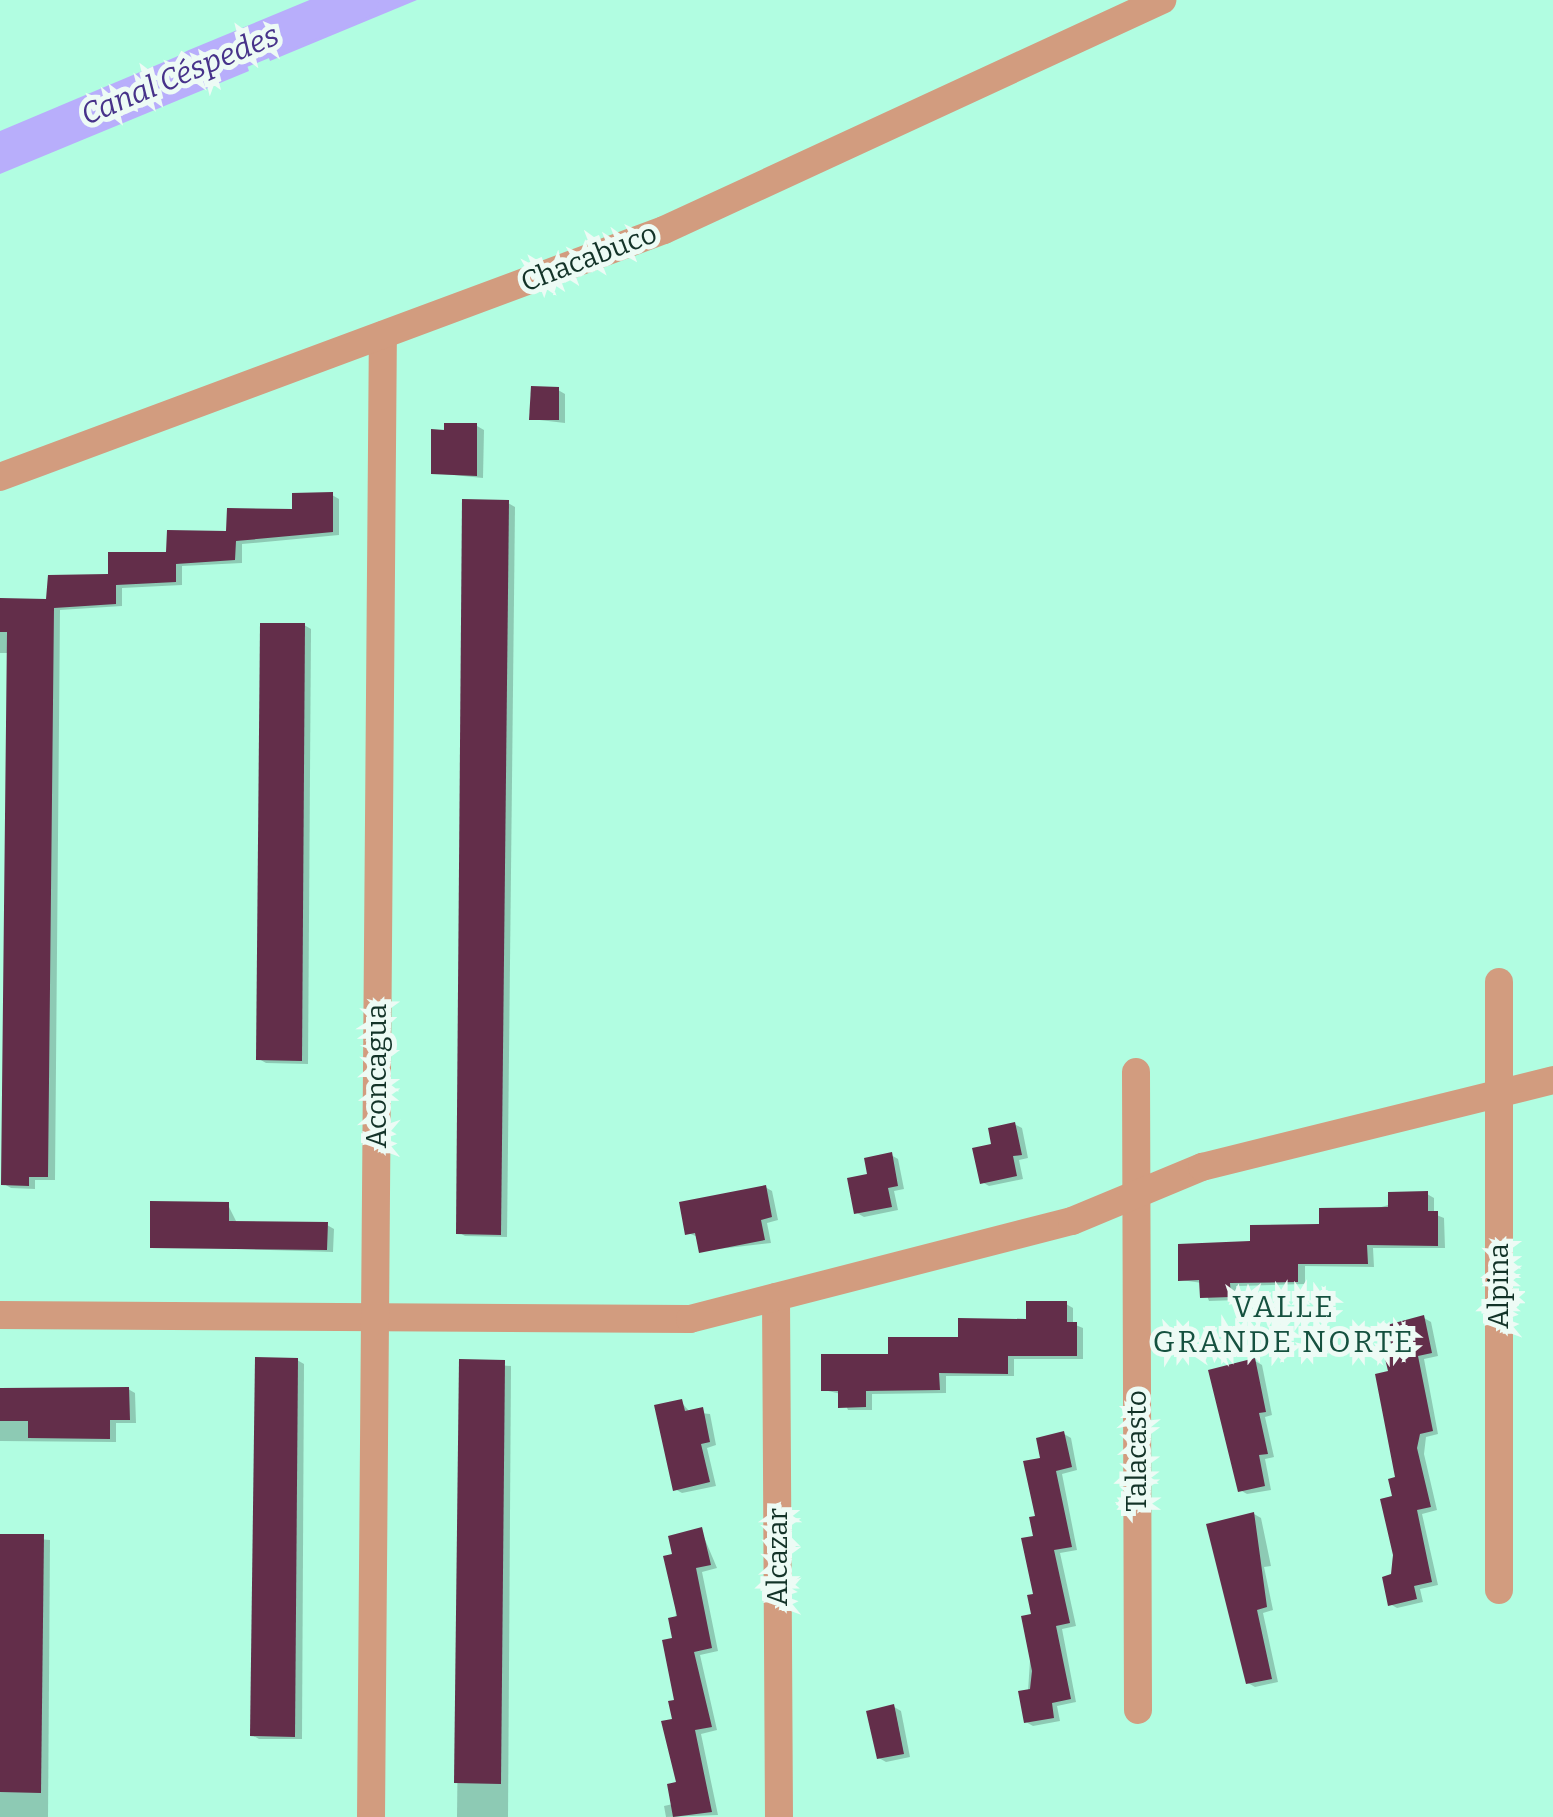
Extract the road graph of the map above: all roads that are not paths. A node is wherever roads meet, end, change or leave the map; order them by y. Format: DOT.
graph roads {
  1 [pos="1162,0"];
  2 [pos="383,334"];
  3 [pos="0,477"];
  4 [pos="1499,982"];
  5 [pos="1136,1072"];
  6 [pos="1553,1080"];
  7 [pos="1499,1094"];
  8 [pos="1136,1195"];
  9 [pos="776,1297"];
  10 [pos="0,1315"];
  11 [pos="375,1318"];
  12 [pos="1498,1590"];
  13 [pos="1138,1710"];
  14 [pos="371,1817"];
  15 [pos="779,1817"];
  1 -- 2 [label="street, Chacabuco"];
  2 -- 3 [label="street, Chacabuco"];
  2 -- 11 [label="street, Aconcagua"];
  4 -- 7 [label="street, Alpina"];
  5 -- 8 [label="street, Talacasto"];
  6 -- 7 [label="street"];
  7 -- 8 [label="street"];
  7 -- 12 [label="street, Alpina"];
  8 -- 9 [label="street"];
  8 -- 13 [label="street, Talacasto"];
  9 -- 11 [label="street"];
  9 -- 15 [label="street, Alcazar"];
  10 -- 11 [label="street"];
  11 -- 14 [label="street, Aconcagua"];
}
